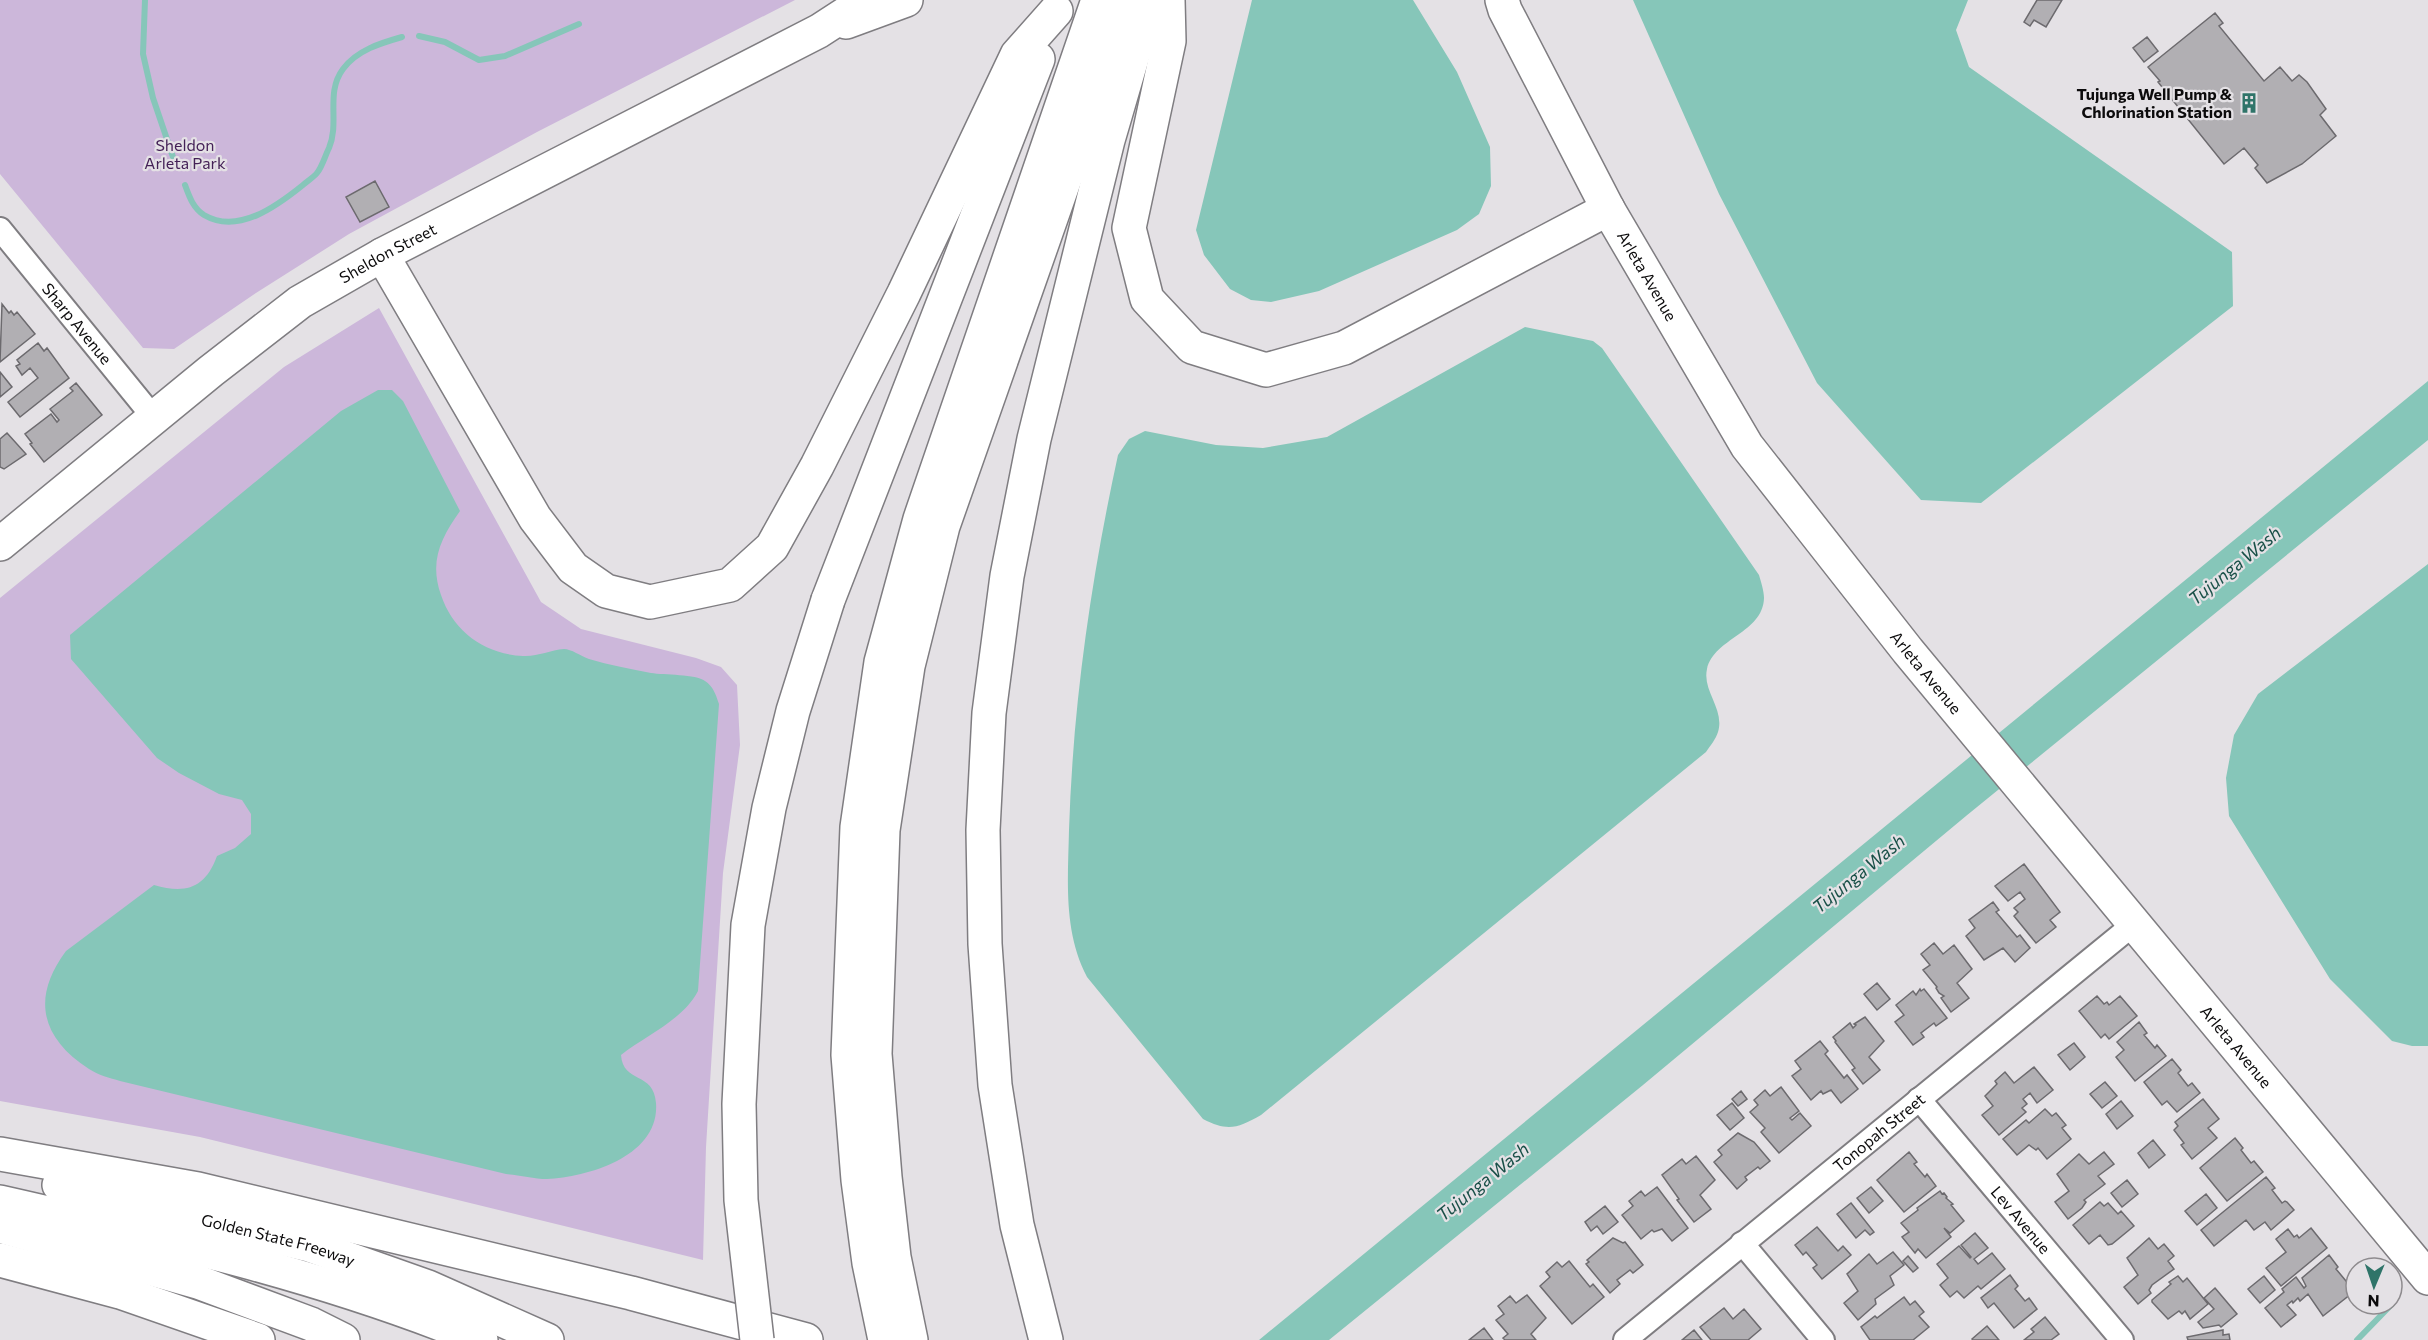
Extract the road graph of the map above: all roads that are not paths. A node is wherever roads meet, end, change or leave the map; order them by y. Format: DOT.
graph roads {
  1 [pos="867,0"];
  2 [pos="906,0"];
  3 [pos="1098,0"];
  4 [pos="1124,0"];
  5 [pos="1149,0"];
  6 [pos="1168,0"];
  7 [pos="1497,3"];
  8 [pos="1059,6"];
  9 [pos="819,31"];
  10 [pos="1608,209"];
  11 [pos="0,229"];
  12 [pos="382,255"];
  13 [pos="154,418"];
  14 [pos="0,544"];
  15 [pos="2134,924"];
  16 [pos="1918,1099"];
  17 [pos="0,1154"];
  18 [pos="0,1171"];
  19 [pos="0,1202"];
  20 [pos="0,1226"];
  21 [pos="1742,1243"];
  22 [pos="0,1260"];
  23 [pos="882,1260"];
  24 [pos="0,1277"];
  25 [pos="2428,1278"];
  26 [pos="120,1292"];
  27 [pos="258,1340"];
  28 [pos="343,1340"];
  29 [pos="481,1340"];
  30 [pos="547,1340"];
  31 [pos="757,1340"];
  32 [pos="806,1340"];
  33 [pos="885,1340"];
  34 [pos="911,1340"];
  35 [pos="1046,1340"];
  36 [pos="1625,1340"];
  37 [pos="1823,1340"];
  38 [pos="2122,1340"];
  1 -- 9 [label="main road, Sheldon Street"];
  2 -- 9 [label="main road, Sheldon Street"];
  3 -- 23 [label="main road"];
  4 -- 23 [label="main road"];
  5 -- 35 [label="main road"];
  6 -- 10 [label="main road"];
  7 -- 10 [label="main road, Arleta Avenue"];
  8 -- 12 [label="main road"];
  8 -- 31 [label="main road, bridge"];
  9 -- 12 [label="main road, Sheldon Street"];
  10 -- 15 [label="main road, Arleta Avenue"];
  11 -- 13 [label="street, Sharp Avenue"];
  12 -- 13 [label="main road, Sheldon Street"];
  13 -- 14 [label="main road, Sheldon Street"];
  15 -- 16 [label="street, Tonopah Street"];
  15 -- 25 [label="main road, Arleta Avenue"];
  16 -- 21 [label="street, Tonopah Street"];
  16 -- 38 [label="street, Lev Avenue"];
  17 -- 32 [label="main road"];
  18 -- 30 [label="main road, Golden State Freeway"];
  19 -- 29 [label="main road"];
  20 -- 28 [label="main road"];
  21 -- 36 [label="street, Tonopah Street"];
  21 -- 37 [label="street"];
  22 -- 26 [label="main road"];
  23 -- 33 [label="main road"];
  23 -- 34 [label="main road"];
  24 -- 26 [label="main road"];
  26 -- 27 [label="main road"];
}
